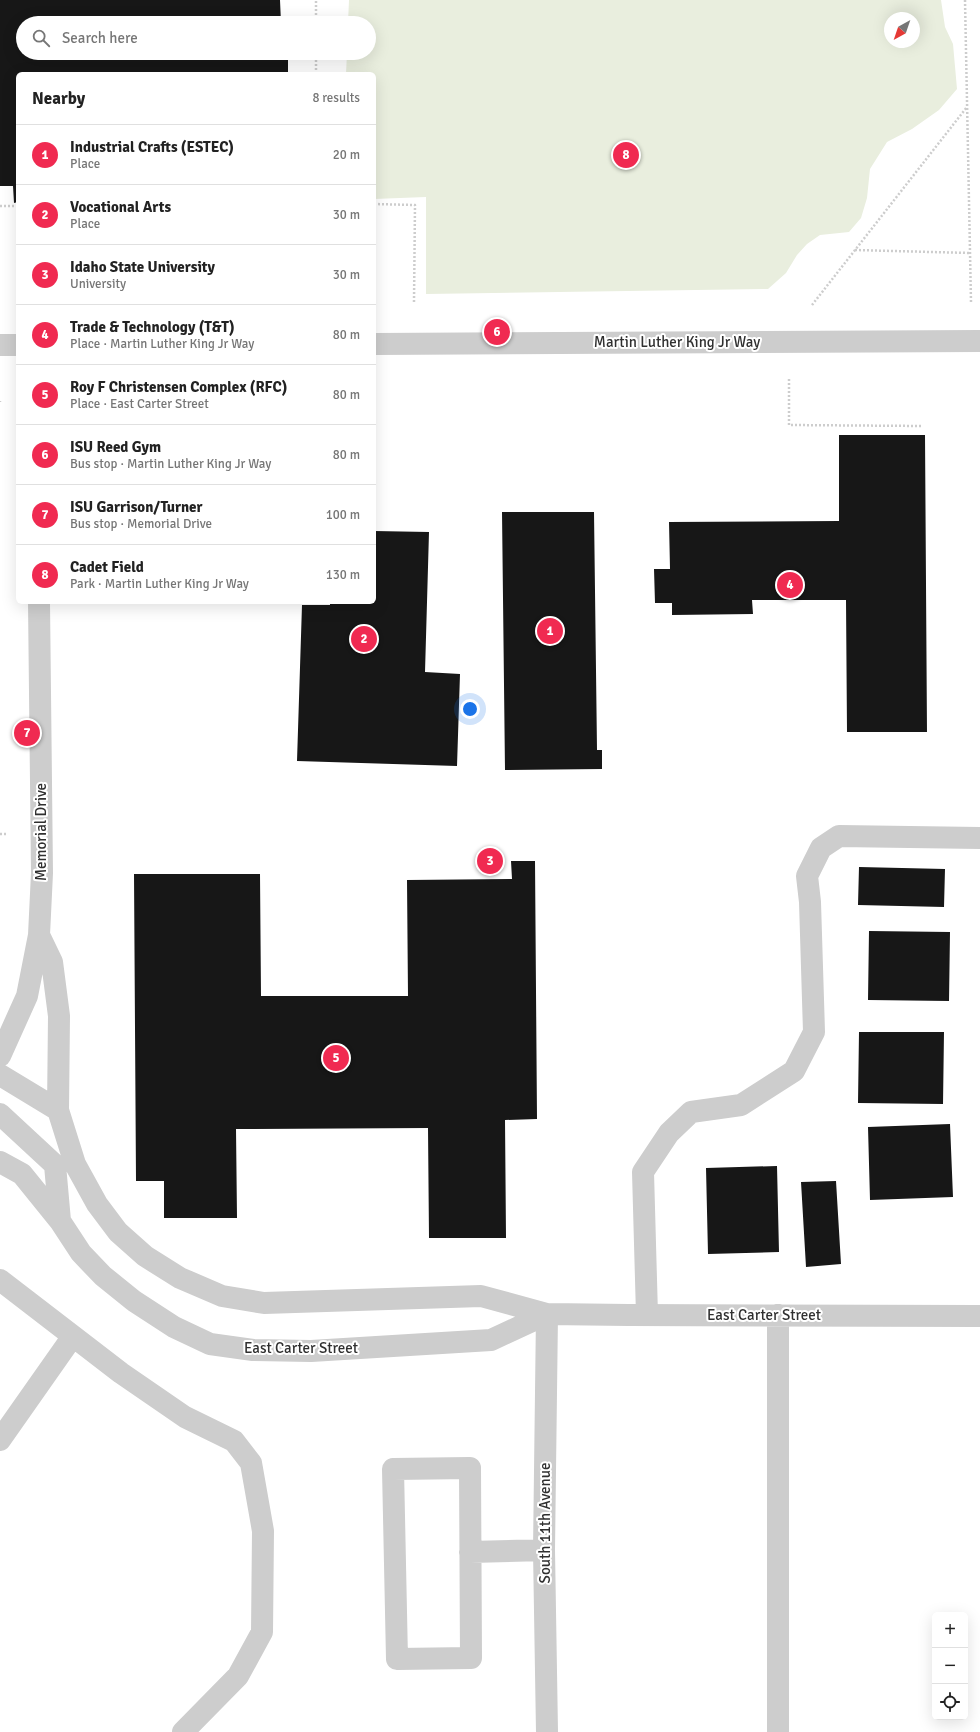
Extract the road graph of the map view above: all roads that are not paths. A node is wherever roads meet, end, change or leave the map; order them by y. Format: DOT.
graph roads {
  1 [pos="980,341"];
  2 [pos="376,344"];
  3 [pos="0,345"];
  4 [pos="16,345"];
  5 [pos="39,604"];
  6 [pos="980,838"];
  7 [pos="39,935"];
  8 [pos="0,1056"];
  9 [pos="0,1075"];
  10 [pos="58,1110"];
  11 [pos="0,1114"];
  12 [pos="0,1162"];
  13 [pos="60,1221"];
  14 [pos="0,1280"];
  15 [pos="547,1314"];
  16 [pos="647,1315"];
  17 [pos="778,1316"];
  18 [pos="980,1316"];
  19 [pos="73,1336"];
  20 [pos="0,1440"];
  21 [pos="544,1550"];
  22 [pos="470,1552"];
  23 [pos="183,1732"];
  24 [pos="547,1732"];
  25 [pos="778,1732"];
  1 -- 2 [label="street, Martin Luther King Jr Way"];
  3 -- 4 [label="street"];
  5 -- 7 [label="street, Memorial Drive"];
  6 -- 16 [label="street"];
  7 -- 8 [label="street, Memorial Drive"];
  7 -- 10 [label="street, East Carter Street"];
  9 -- 10 [label="street"];
  10 -- 15 [label="street, East Carter Street"];
  11 -- 13 [label="street, East Carter Street"];
  12 -- 13 [label="street"];
  13 -- 15 [label="street, East Carter Street"];
  14 -- 19 [label="street"];
  15 -- 16 [label="street, East Carter Street"];
  15 -- 21 [label="street, South 11th Avenue"];
  16 -- 17 [label="street, East Carter Street"];
  17 -- 18 [label="street, East Carter Street"];
  17 -- 25 [label="street"];
  19 -- 20 [label="street"];
  19 -- 23 [label="street"];
  21 -- 22 [label="street"];
  21 -- 24 [label="street, South 11th Avenue"];
  22 -- 22 [label="street"];
}
